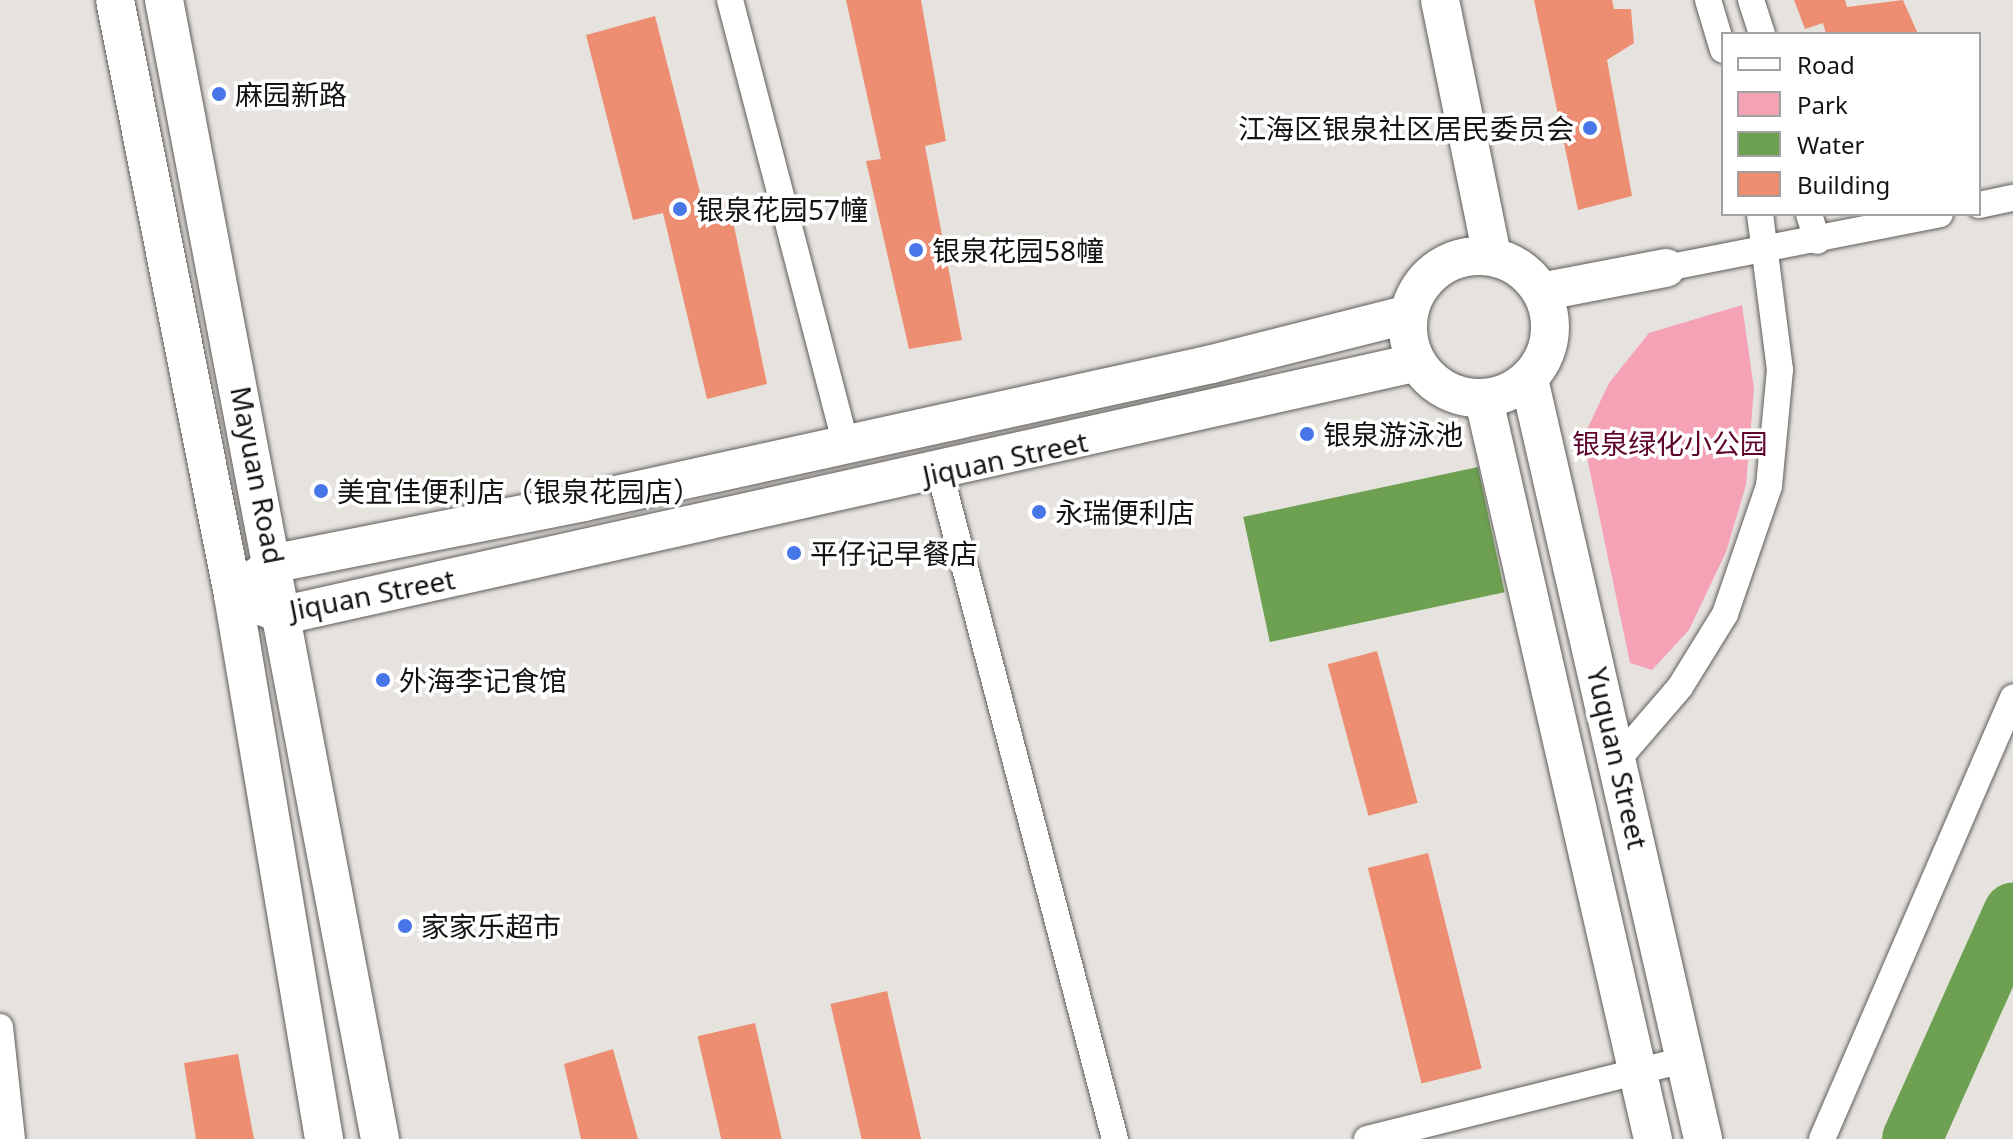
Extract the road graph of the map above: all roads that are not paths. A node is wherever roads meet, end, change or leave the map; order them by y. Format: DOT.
graph roads {
  1 [pos="115,0"];
  2 [pos="164,0"];
  3 [pos="730,0"];
  4 [pos="1440,0"];
  5 [pos="1708,0"];
  6 [pos="1751,0"];
  7 [pos="1761,32"];
  8 [pos="1721,43"];
  9 [pos="2013,198"];
  10 [pos="1981,205"];
  11 [pos="1760,216"];
  12 [pos="1810,216"];
  13 [pos="1931,216"];
  14 [pos="1817,241"];
  15 [pos="1768,250"];
  16 [pos="1492,255"];
  17 [pos="1666,268"];
  18 [pos="1545,291"];
  19 [pos="1406,315"];
  20 [pos="1414,363"];
  21 [pos="1529,379"];
  22 [pos="1484,400"];
  23 [pos="845,443"];
  24 [pos="940,473"];
  25 [pos="276,563"];
  26 [pos="233,595"];
  27 [pos="284,615"];
  28 [pos="2013,698"];
  29 [pos="1619,758"];
  30 [pos="0,1027"];
  31 [pos="1685,1060"];
  32 [pos="1639,1074"];
  33 [pos="12,1139"];
  34 [pos="324,1139"];
  35 [pos="380,1139"];
  36 [pos="1115,1139"];
  37 [pos="1367,1139"];
  38 [pos="1653,1139"];
  39 [pos="1703,1139"];
  40 [pos="1822,1139"];
  1 -- 26 [label="street, Mayuan Road"];
  2 -- 25 [label="street, Mayuan Road"];
  3 -- 23 [label="street"];
  4 -- 16 [label="street"];
  5 -- 8 [label="street"];
  6 -- 7 [label="street"];
  9 -- 10 [label="street"];
  11 -- 15 [label="street"];
  12 -- 14 [label="street"];
  13 -- 14 [label="street"];
  14 -- 15 [label="street"];
  15 -- 17 [label="street"];
  15 -- 29 [label="street"];
  16 -- 18 [label="street"];
  16 -- 19 [label="street"];
  17 -- 18 [label="street"];
  18 -- 21 [label="street"];
  19 -- 20 [label="street"];
  19 -- 23 [label="street, Jiquan Street"];
  20 -- 22 [label="street"];
  20 -- 24 [label="street, Jiquan Street"];
  21 -- 22 [label="street"];
  21 -- 29 [label="street, Yuquan Street"];
  22 -- 32 [label="street, Yuquan Street"];
  23 -- 25 [label="street, Jiquan Street"];
  24 -- 27 [label="street, Jiquan Street"];
  24 -- 36 [label="street"];
  25 -- 26 [label="street, Jiquan Street"];
  25 -- 27 [label="street, Mayuan Road"];
  26 -- 27 [label="street, Jiquan Street"];
  26 -- 34 [label="street, Mayuan Road"];
  27 -- 35 [label="street, Mayuan Road"];
  28 -- 40 [label="street"];
  29 -- 31 [label="street, Yuquan Street"];
  30 -- 33 [label="street"];
  31 -- 32 [label="street"];
  31 -- 39 [label="street, Yuquan Street"];
  32 -- 37 [label="street"];
  32 -- 38 [label="street, Yuquan Street"];
}
